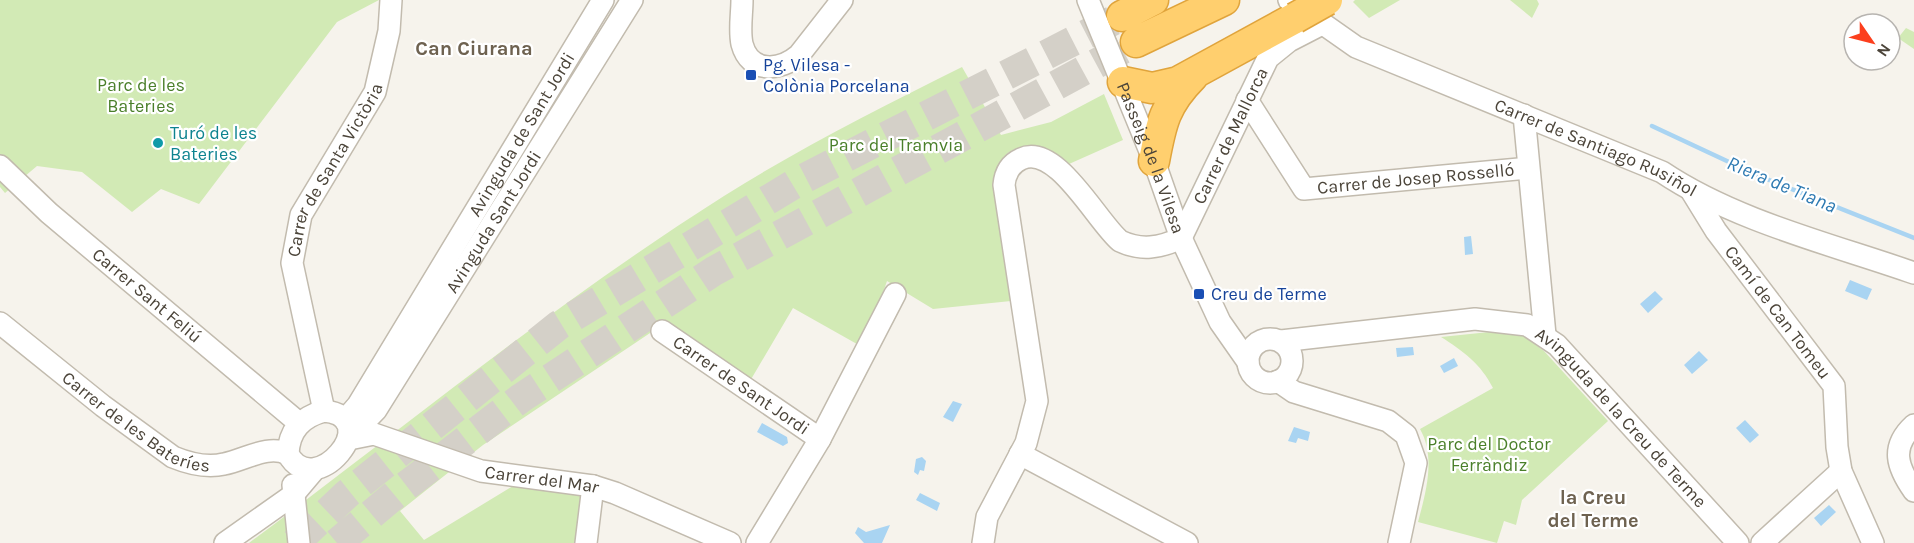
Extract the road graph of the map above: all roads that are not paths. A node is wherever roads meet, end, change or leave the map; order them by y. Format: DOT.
graph roads {
  1 [pos="391,0"];
  2 [pos="603,0"];
  3 [pos="632,0"];
  4 [pos="742,0"];
  5 [pos="842,0"];
  6 [pos="1088,0"];
  7 [pos="1153,0"];
  8 [pos="1224,0"];
  9 [pos="1308,10"];
  10 [pos="1198,71"];
  11 [pos="1123,82"];
  12 [pos="1247,100"];
  13 [pos="1524,115"];
  14 [pos="1154,161"];
  15 [pos="0,166"];
  16 [pos="1528,168"];
  17 [pos="1692,192"];
  18 [pos="1181,238"];
  19 [pos="1914,273"];
  20 [pos="895,294"];
  21 [pos="1217,314"];
  22 [pos="0,323"];
  23 [pos="662,331"];
  24 [pos="1545,335"];
  25 [pos="1281,358"];
  26 [pos="1248,362"];
  27 [pos="324,411"];
  28 [pos="298,423"];
  29 [pos="1914,425"];
  30 [pos="347,430"];
  31 [pos="820,438"];
  32 [pos="1020,453"];
  33 [pos="290,457"];
  34 [pos="315,469"];
  35 [pos="1841,471"];
  36 [pos="593,486"];
  37 [pos="1914,491"];
  38 [pos="293,495"];
  39 [pos="225,543"];
  40 [pos="299,543"];
  41 [pos="586,543"];
  42 [pos="730,543"];
  43 [pos="757,543"];
  44 [pos="983,543"];
  45 [pos="1187,543"];
  46 [pos="1399,543"];
  47 [pos="1738,543"];
  48 [pos="1762,543"];
  49 [pos="1873,543"];
  1 -- 27 [label="street, Carrer de Santa Victòria"];
  2 -- 30 [label="street, Avinguda de Sant Jordi"];
  3 -- 30 [label="street, Avinguda Sant Jordi"];
  4 -- 5 [label="street"];
  6 -- 11 [label="street, Passeig de la Vilesa"];
  7 -- 8 [label="highway"];
  9 -- 10 [label="highway"];
  9 -- 12 [label="street, Carrer de Mallorca"];
  9 -- 13 [label="street, Carrer de Santiago Rusiñol"];
  10 -- 11 [label="highway"];
  10 -- 14 [label="highway"];
  11 -- 14 [label="street, Passeig de la Vilesa"];
  12 -- 16 [label="street, Carrer de Josep Rosselló"];
  12 -- 18 [label="street, Carrer de Mallorca"];
  13 -- 16 [label="street"];
  13 -- 17 [label="street, Carrer de Santiago Rusiñol"];
  14 -- 18 [label="street, Passeig de la Vilesa"];
  15 -- 28 [label="street, Carrer Sant Feliú"];
  16 -- 24 [label="street"];
  17 -- 19 [label="street, Carrer de Santiago Rusiñol"];
  17 -- 35 [label="street, Camí de Can Tomeu"];
  18 -- 21 [label="street, Passeig de la Vilesa"];
  18 -- 32 [label="street"];
  20 -- 31 [label="street"];
  21 -- 25 [label="street"];
  21 -- 26 [label="street, Passeig de la Vilesa"];
  22 -- 33 [label="street, Carrer de les Bateríes"];
  23 -- 31 [label="street, Carrer de Sant Jordi"];
  24 -- 25 [label="street, Avinguda de la Creu de Terme"];
  24 -- 47 [label="street, Avinguda de la Creu de Terme"];
  25 -- 26 [label="street"];
  25 -- 26 [label="street, Passeig de la Vilesa"];
  25 -- 46 [label="street"];
  27 -- 28 [label="street"];
  27 -- 30 [label="street"];
  28 -- 33 [label="street"];
  29 -- 37 [label="street"];
  30 -- 34 [label="street"];
  30 -- 36 [label="street, Carrer del Mar"];
  31 -- 43 [label="street"];
  32 -- 44 [label="street"];
  32 -- 45 [label="street"];
  33 -- 34 [label="street"];
  33 -- 38 [label="street"];
  34 -- 38 [label="street"];
  35 -- 48 [label="street"];
  35 -- 49 [label="street, Camí de Can Tomeu"];
  36 -- 41 [label="street"];
  36 -- 42 [label="street, Carrer del Mar"];
  38 -- 39 [label="street"];
  38 -- 40 [label="street"];
}
